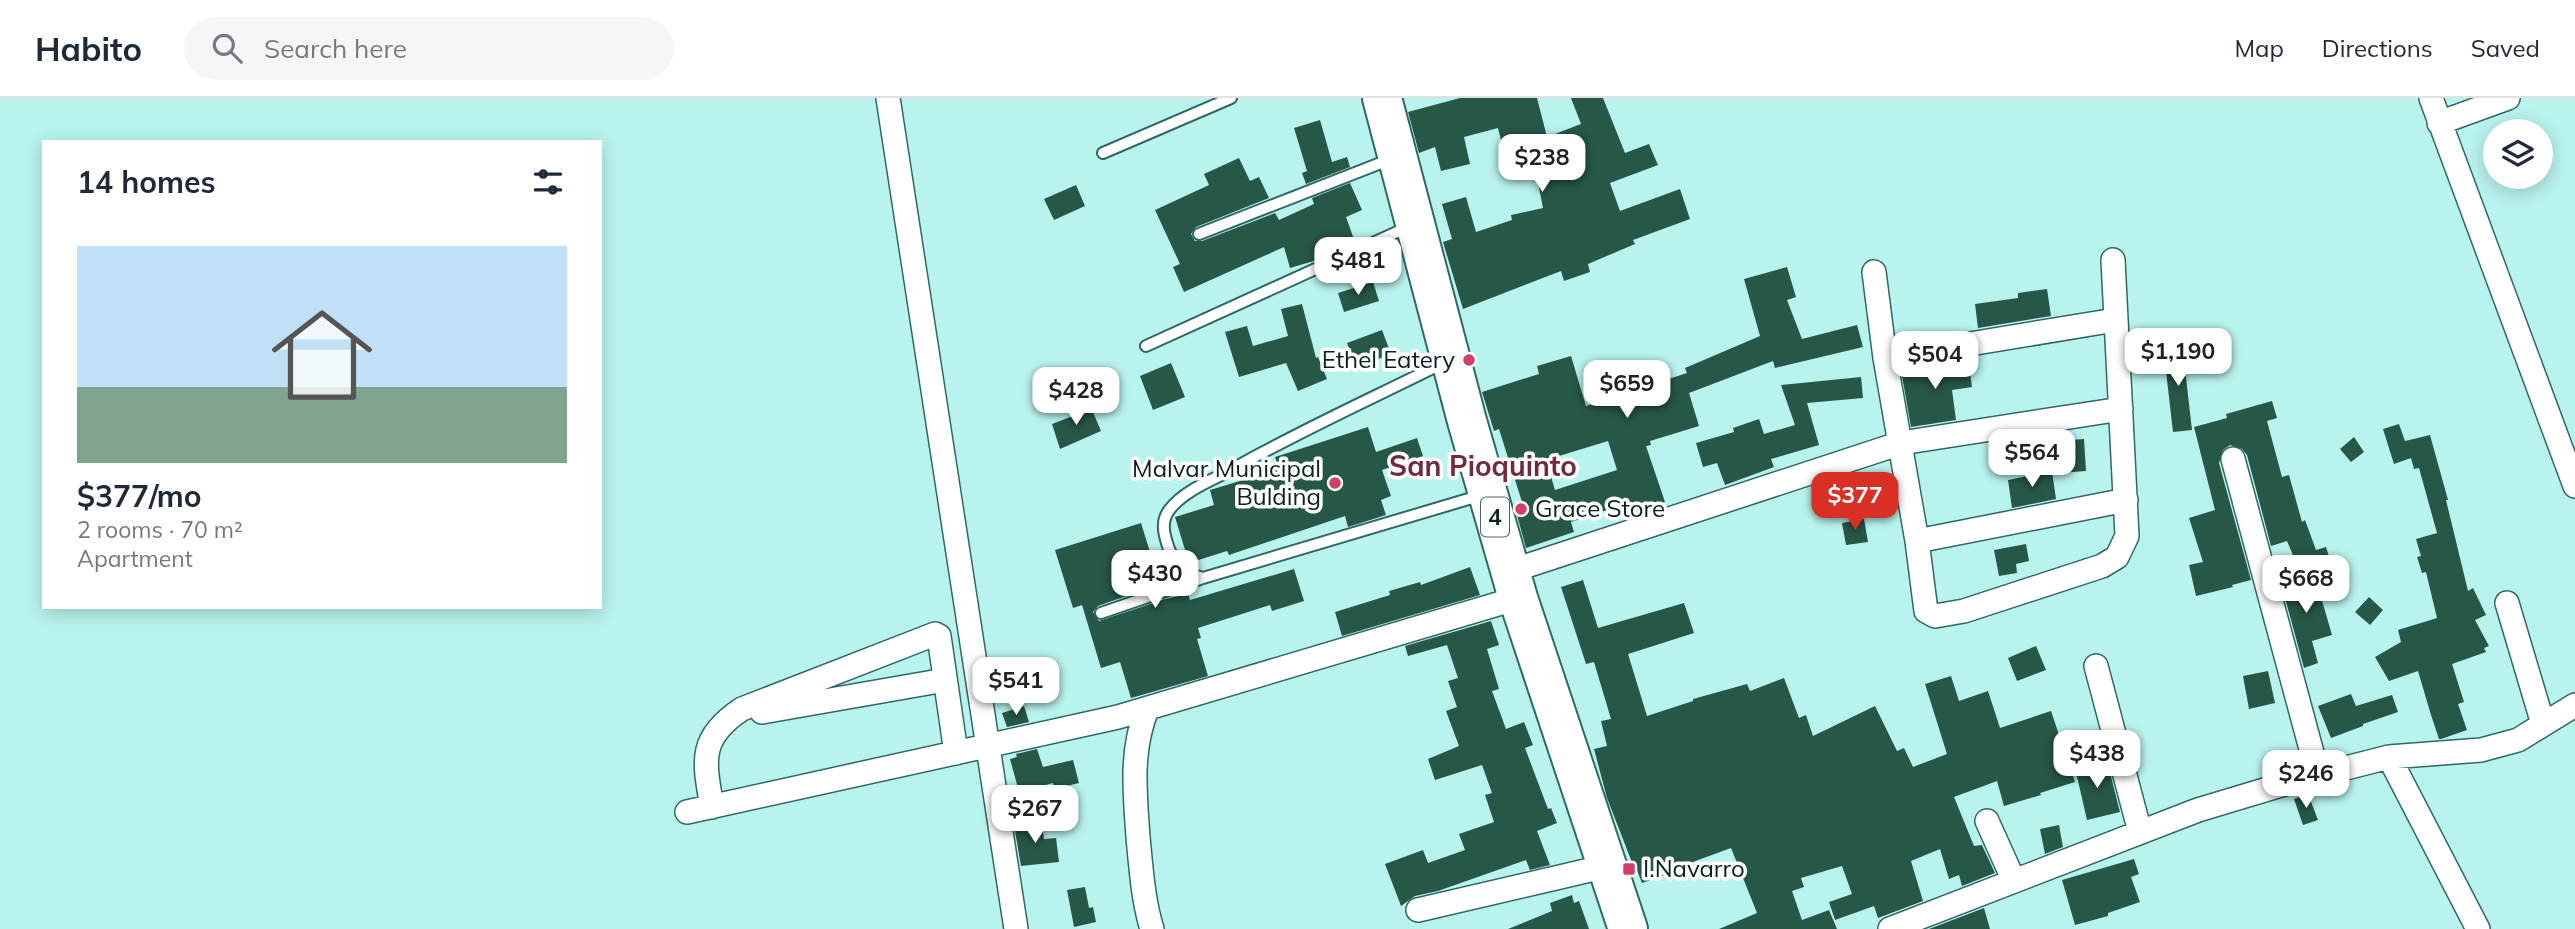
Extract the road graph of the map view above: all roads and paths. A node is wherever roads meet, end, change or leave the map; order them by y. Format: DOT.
graph roads {
  1 [pos="888,98"];
  2 [pos="1231,98"];
  3 [pos="1382,98"];
  4 [pos="2431,98"];
  5 [pos="2508,98"];
  6 [pos="2439,123"];
  7 [pos="1103,153"];
  8 [pos="1397,157"];
  9 [pos="1415,224"];
  10 [pos="1199,234"];
  11 [pos="2113,260"];
  12 [pos="1874,272"];
  13 [pos="2115,320"];
  14 [pos="1146,346"];
  15 [pos="1885,358"];
  16 [pos="1450,359"];
  17 [pos="2121,410"];
  18 [pos="1900,443"];
  19 [pos="2233,459"];
  20 [pos="2575,486"];
  21 [pos="1488,494"];
  22 [pos="2126,500"];
  23 [pos="1917,541"];
  24 [pos="1203,578"];
  25 [pos="1515,584"];
  26 [pos="2507,603"];
  27 [pos="1101,612"];
  28 [pos="2096,666"];
  29 [pos="945,680"];
  30 [pos="2575,705"];
  31 [pos="1147,709"];
  32 [pos="728,718"];
  33 [pos="2543,724"];
  34 [pos="988,746"];
  35 [pos="956,753"];
  36 [pos="2389,757"];
  37 [pos="2318,775"];
  38 [pos="712,807"];
  39 [pos="687,812"];
  40 [pos="1987,821"];
  41 [pos="2140,832"];
  42 [pos="1607,866"];
  43 [pos="2014,881"];
  44 [pos="1418,910"];
  45 [pos="1016,929"];
  46 [pos="1152,929"];
  47 [pos="1628,929"];
  48 [pos="1890,929"];
  49 [pos="2478,929"];
  1 -- 34 [label="street"];
  2 -- 7 [label="lane"];
  3 -- 8 [label="highway, 4"];
  4 -- 6 [label="street"];
  5 -- 6 [label="street"];
  6 -- 20 [label="street"];
  8 -- 9 [label="highway, 4"];
  8 -- 10 [label="lane"];
  9 -- 14 [label="lane"];
  9 -- 16 [label="highway, 4"];
  11 -- 13 [label="street"];
  12 -- 15 [label="street"];
  13 -- 15 [label="street"];
  13 -- 17 [label="street"];
  15 -- 18 [label="street"];
  16 -- 21 [label="highway, 4"];
  16 -- 24 [label="lane"];
  17 -- 18 [label="street"];
  17 -- 22 [label="street"];
  18 -- 23 [label="street"];
  18 -- 25 [label="street"];
  19 -- 37 [label="street"];
  21 -- 24 [label="lane"];
  21 -- 25 [label="highway, 4"];
  22 -- 23 [label="street"];
  22 -- 23 [label="street"];
  24 -- 27 [label="lane"];
  25 -- 31 [label="street"];
  25 -- 42 [label="highway, 4"];
  26 -- 33 [label="street"];
  28 -- 41 [label="street"];
  29 -- 32 [label="street"];
  29 -- 32 [label="street"];
  29 -- 35 [label="street"];
  30 -- 33 [label="street"];
  31 -- 34 [label="street"];
  31 -- 46 [label="street"];
  32 -- 38 [label="street"];
  33 -- 36 [label="street"];
  34 -- 35 [label="street"];
  34 -- 45 [label="street"];
  35 -- 38 [label="street"];
  36 -- 37 [label="street"];
  36 -- 49 [label="street"];
  37 -- 41 [label="street"];
  38 -- 39 [label="street"];
  40 -- 43 [label="street"];
  41 -- 43 [label="street"];
  42 -- 44 [label="street"];
  42 -- 47 [label="highway, 4"];
  43 -- 48 [label="street"];
}
